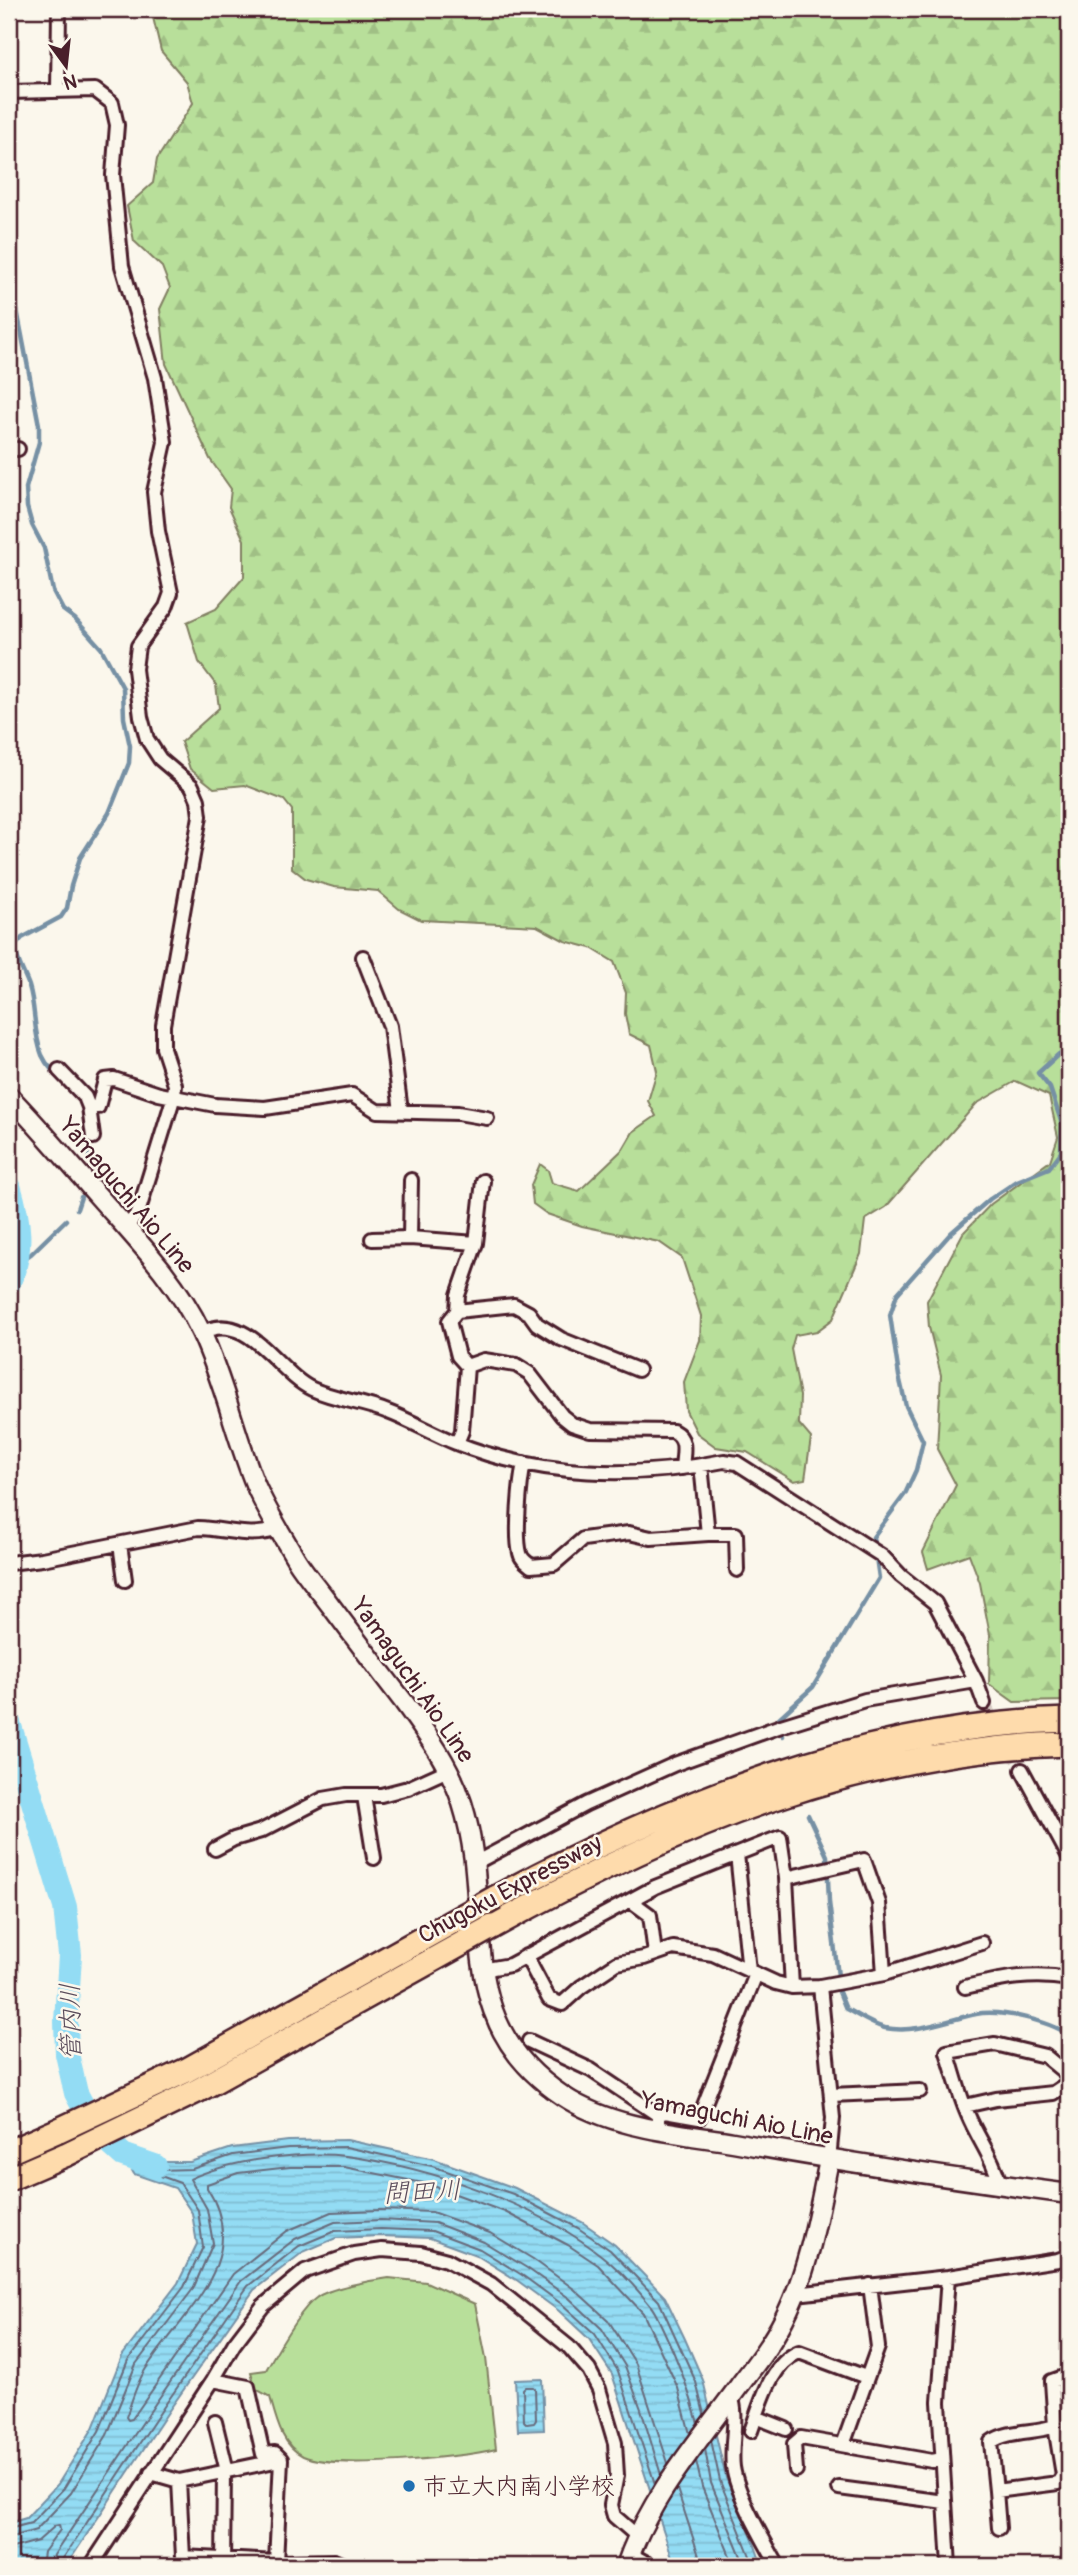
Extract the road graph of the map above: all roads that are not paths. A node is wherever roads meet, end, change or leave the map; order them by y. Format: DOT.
graph roads {
  1 [pos="60,9"];
  2 [pos="58,91"];
  3 [pos="9,93"];
  4 [pos="363,957"];
  5 [pos="59,1070"];
  6 [pos="9,1096"];
  7 [pos="174,1096"];
  8 [pos="89,1107"];
  9 [pos="401,1111"];
  10 [pos="487,1118"];
  11 [pos="93,1137"];
  12 [pos="411,1180"];
  13 [pos="483,1181"];
  14 [pos="126,1227"];
  15 [pos="410,1238"];
  16 [pos="372,1239"];
  17 [pos="477,1244"];
  18 [pos="457,1311"];
  19 [pos="201,1333"];
  20 [pos="467,1366"];
  21 [pos="638,1370"];
  22 [pos="457,1443"];
  23 [pos="524,1463"];
  24 [pos="701,1465"];
  25 [pos="682,1468"];
  26 [pos="279,1529"];
  27 [pos="708,1534"];
  28 [pos="121,1544"];
  29 [pos="9,1563"];
  30 [pos="737,1570"];
  31 [pos="125,1580"];
  32 [pos="976,1681"];
  33 [pos="984,1703"];
  34 [pos="1069,1720"];
  35 [pos="1069,1744"];
  36 [pos="450,1769"];
  37 [pos="1022,1770"];
  38 [pos="364,1796"];
  39 [pos="215,1849"];
  40 [pos="737,1854"];
  41 [pos="1069,1857"];
  42 [pos="374,1858"];
  43 [pos="475,1863"];
  44 [pos="786,1878"];
  45 [pos="631,1901"];
  46 [pos="982,1943"];
  47 [pos="655,1954"];
  48 [pos="526,1956"];
  49 [pos="753,1972"];
  50 [pos="482,1973"];
  51 [pos="884,1974"];
  52 [pos="1069,1979"];
  53 [pos="820,1986"];
  54 [pos="792,1987"];
  55 [pos="965,1987"];
  56 [pos="529,2041"];
  57 [pos="920,2091"];
  58 [pos="831,2095"];
  59 [pos="965,2106"];
  60 [pos="658,2122"];
  61 [pos="9,2152"];
  62 [pos="828,2160"];
  63 [pos="9,2179"];
  64 [pos="1000,2185"];
  65 [pos="1069,2194"];
  66 [pos="1069,2256"];
  67 [pos="948,2277"];
  68 [pos="870,2285"];
  69 [pos="796,2294"];
  70 [pos="1069,2375"];
  71 [pos="866,2377"];
  72 [pos="214,2380"];
  73 [pos="726,2404"];
  74 [pos="757,2417"];
  75 [pos="215,2422"];
  76 [pos="1055,2426"];
  77 [pos="786,2429"];
  78 [pos="751,2431"];
  79 [pos="843,2445"];
  80 [pos="942,2459"];
  81 [pos="275,2461"];
  82 [pos="796,2470"];
  83 [pos="225,2471"];
  84 [pos="151,2473"];
  85 [pos="179,2481"];
  86 [pos="839,2488"];
  87 [pos="996,2491"];
  88 [pos="945,2502"];
  89 [pos="999,2528"];
  90 [pos="639,2531"];
  91 [pos="628,2560"];
  92 [pos="224,2562"];
  93 [pos="276,2562"];
  94 [pos="91,2566"];
  95 [pos="346,2566"];
  96 [pos="652,2566"];
  97 [pos="778,2566"];
  98 [pos="949,2566"];
  1 -- 2 [label="street"];
  2 -- 3 [label="street"];
  2 -- 7 [label="street"];
  4 -- 9 [label="street"];
  5 -- 8 [label="street"];
  6 -- 14 [label="main road, Yamaguchi Aio Line"];
  7 -- 8 [label="street"];
  7 -- 9 [label="street"];
  7 -- 14 [label="street"];
  8 -- 11 [label="street"];
  9 -- 10 [label="street"];
  12 -- 15 [label="street"];
  13 -- 17 [label="street"];
  14 -- 19 [label="main road, Yamaguchi Aio Line"];
  15 -- 16 [label="street"];
  15 -- 17 [label="street"];
  17 -- 18 [label="street"];
  18 -- 20 [label="street"];
  18 -- 21 [label="street"];
  19 -- 22 [label="street"];
  19 -- 26 [label="main road, Yamaguchi Aio Line"];
  20 -- 22 [label="street"];
  20 -- 25 [label="street"];
  22 -- 23 [label="street"];
  23 -- 25 [label="street"];
  23 -- 27 [label="street"];
  24 -- 25 [label="street"];
  24 -- 27 [label="street"];
  24 -- 32 [label="street"];
  26 -- 28 [label="street"];
  26 -- 36 [label="main road, Yamaguchi Aio Line"];
  27 -- 30 [label="street"];
  28 -- 29 [label="street"];
  28 -- 31 [label="street"];
  32 -- 33 [label="street"];
  32 -- 43 [label="street"];
  34 -- 61 [label="highway, Chugoku Expressway, bridge"];
  35 -- 63 [label="highway, Chugoku Expressway, bridge"];
  36 -- 38 [label="street"];
  36 -- 43 [label="main road, Yamaguchi Aio Line"];
  37 -- 41 [label="street"];
  38 -- 39 [label="street"];
  38 -- 42 [label="street"];
  40 -- 44 [label="street"];
  40 -- 45 [label="street"];
  40 -- 49 [label="street"];
  43 -- 50 [label="main road, Yamaguchi Aio Line"];
  44 -- 51 [label="street"];
  44 -- 54 [label="street"];
  45 -- 47 [label="street"];
  45 -- 48 [label="street"];
  46 -- 51 [label="street"];
  47 -- 48 [label="street"];
  47 -- 49 [label="street"];
  48 -- 50 [label="street"];
  49 -- 54 [label="street"];
  49 -- 60 [label="street"];
  50 -- 60 [label="main road, Yamaguchi Aio Line"];
  51 -- 53 [label="street"];
  52 -- 55 [label="street"];
  53 -- 54 [label="street"];
  53 -- 58 [label="street"];
  56 -- 60 [label="street"];
  57 -- 58 [label="street"];
  58 -- 62 [label="street"];
  59 -- 59 [label="street"];
  59 -- 64 [label="street"];
  60 -- 62 [label="main road, Yamaguchi Aio Line"];
  62 -- 64 [label="main road, Yamaguchi Aio Line"];
  62 -- 69 [label="main road"];
  64 -- 65 [label="main road, Yamaguchi Aio Line"];
  66 -- 67 [label="street"];
  67 -- 68 [label="street"];
  67 -- 80 [label="street"];
  68 -- 69 [label="street"];
  68 -- 71 [label="street"];
  69 -- 73 [label="main road"];
  70 -- 76 [label="street"];
  71 -- 74 [label="street"];
  71 -- 79 [label="street"];
  72 -- 84 [label="street"];
  72 -- 90 [label="street"];
  72 -- 93 [label="street"];
  73 -- 90 [label="main road"];
  73 -- 97 [label="street"];
  74 -- 77 [label="street"];
  74 -- 78 [label="street"];
  75 -- 83 [label="street"];
  76 -- 87 [label="street"];
  76 -- 87 [label="street"];
  79 -- 80 [label="street"];
  79 -- 82 [label="street"];
  80 -- 88 [label="street"];
  81 -- 83 [label="street"];
  83 -- 85 [label="street"];
  83 -- 92 [label="street"];
  84 -- 85 [label="street"];
  84 -- 94 [label="street"];
  85 -- 92 [label="street"];
  86 -- 88 [label="street"];
  87 -- 89 [label="street"];
  88 -- 98 [label="street"];
  90 -- 91 [label="main road"];
  91 -- 96 [label="street"];
  92 -- 93 [label="street"];
  93 -- 95 [label="street"];
}
